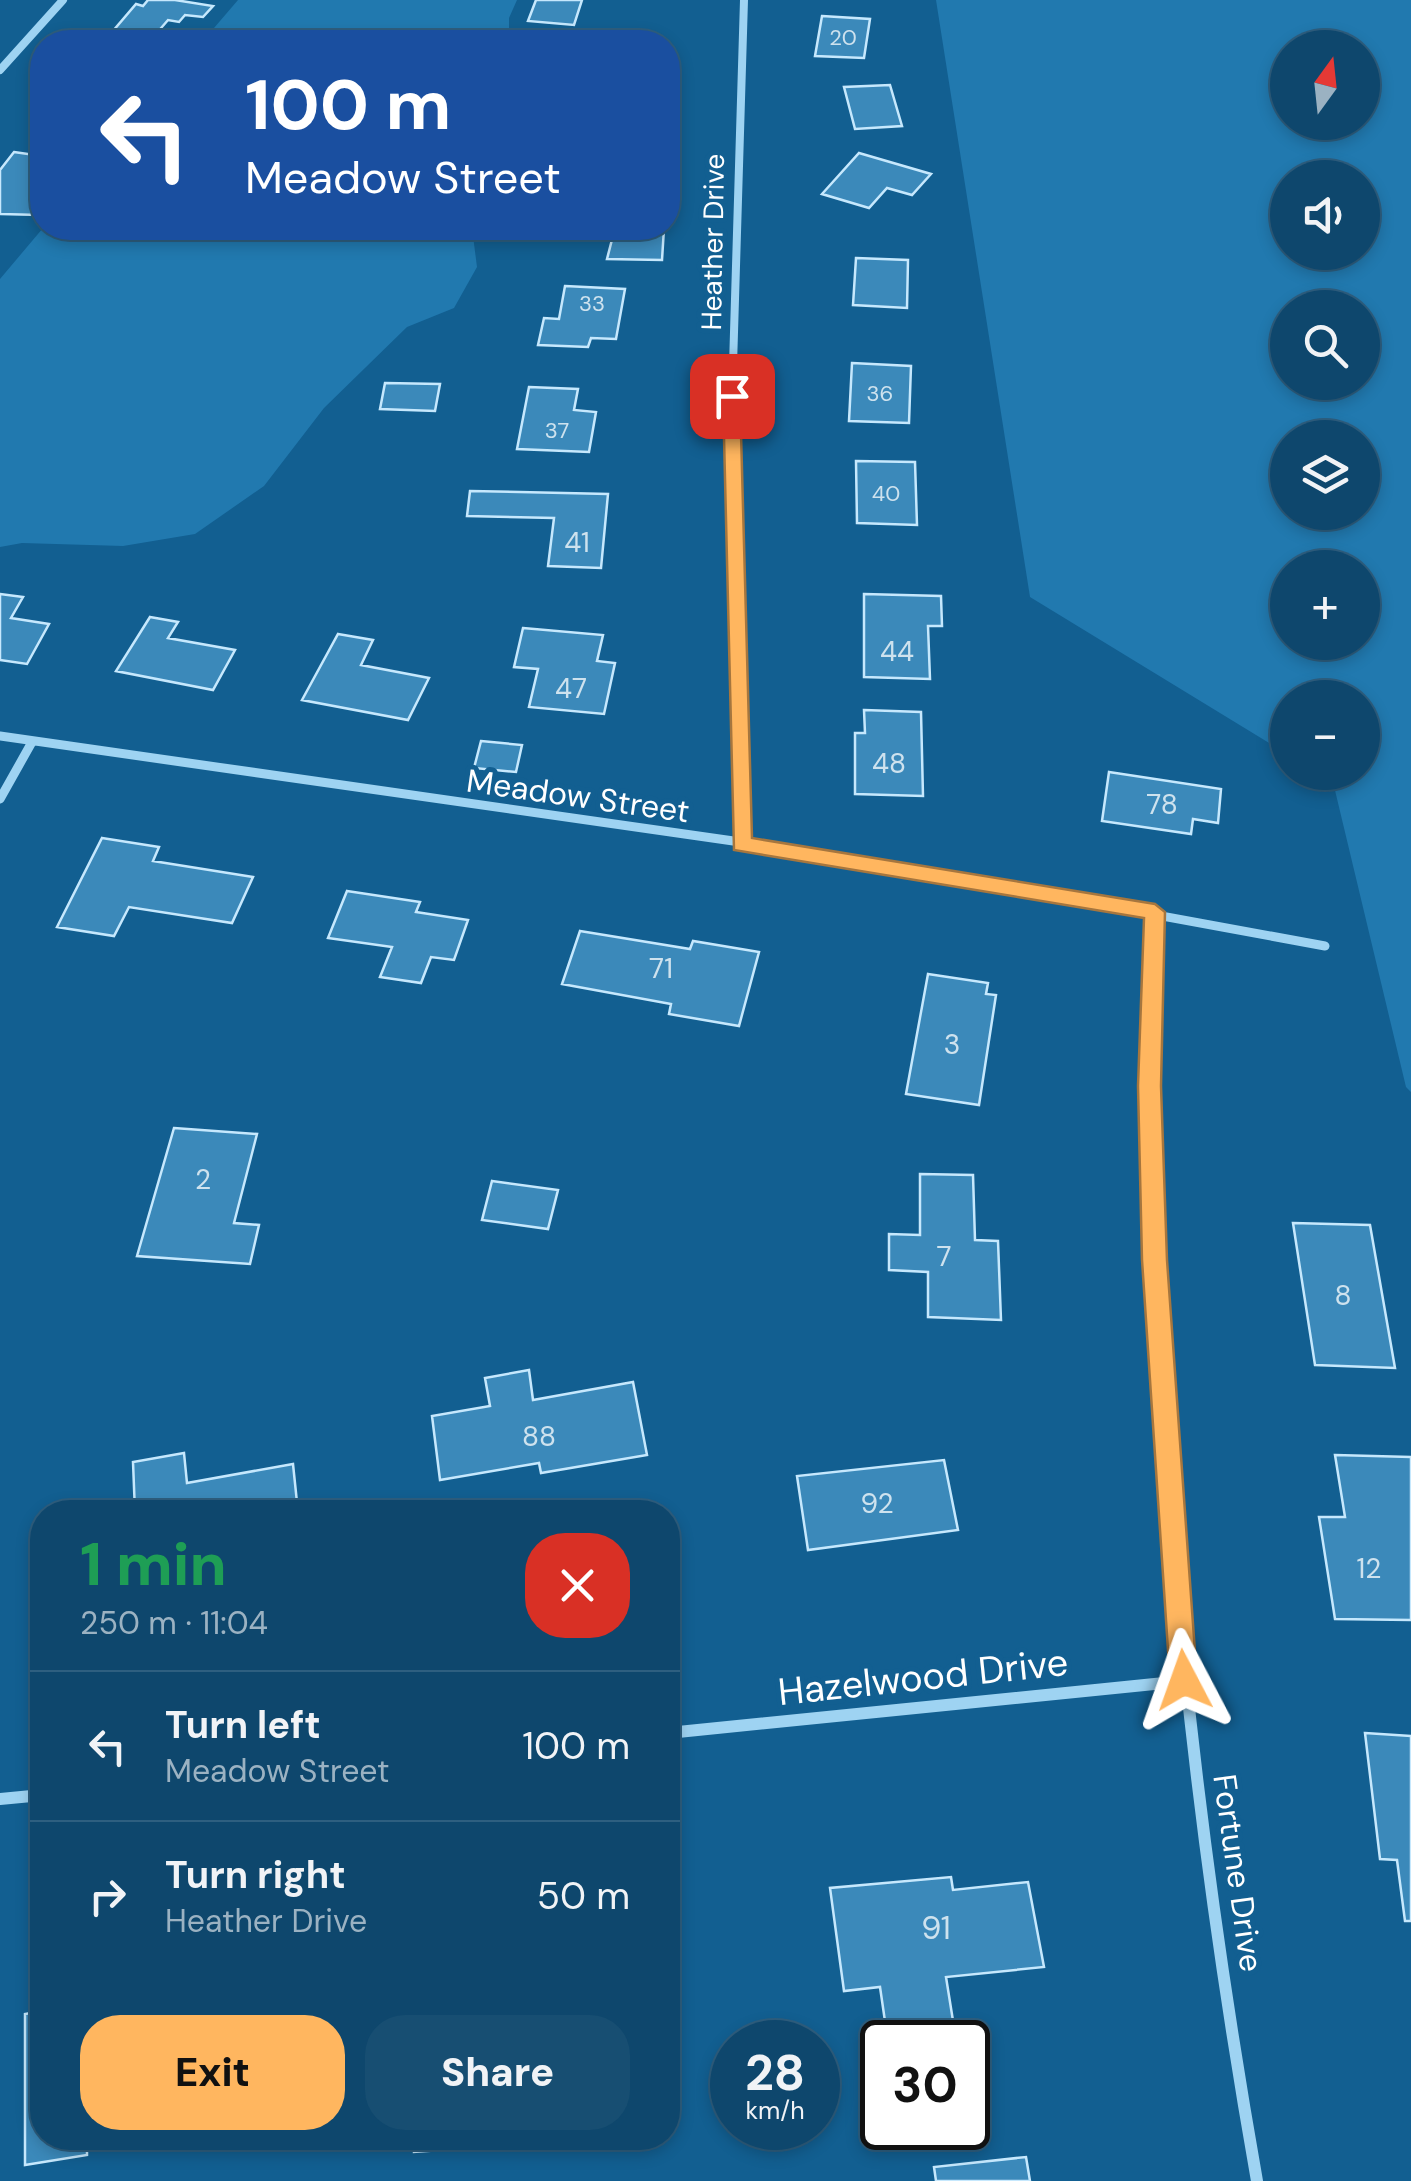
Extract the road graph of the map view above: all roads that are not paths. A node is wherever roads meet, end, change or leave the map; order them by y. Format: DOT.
graph roads {
  1 [pos="63,0"];
  2 [pos="744,0"];
  3 [pos="36,30"];
  4 [pos="30,37"];
  5 [pos="0,70"];
  6 [pos="0,736"];
  7 [pos="32,742"];
  8 [pos="0,800"];
  9 [pos="742,844"];
  10 [pos="1155,912"];
  11 [pos="1325,946"];
  12 [pos="1184,1680"];
  13 [pos="680,1732"];
  14 [pos="30,1796"];
  15 [pos="0,1799"];
  16 [pos="1257,2181"];
  1 -- 3 [label="street"];
  2 -- 9 [label="street, Heather Drive"];
  4 -- 5 [label="street"];
  6 -- 7 [label="street, Meadow Street"];
  7 -- 8 [label="street"];
  7 -- 9 [label="street, Meadow Street"];
  9 -- 10 [label="street, Meadow Street"];
  10 -- 11 [label="street, Meadow Street"];
  10 -- 12 [label="street, Fortune Drive"];
  12 -- 13 [label="street, Hazelwood Drive"];
  12 -- 16 [label="street, Fortune Drive"];
  14 -- 15 [label="street"];
}
